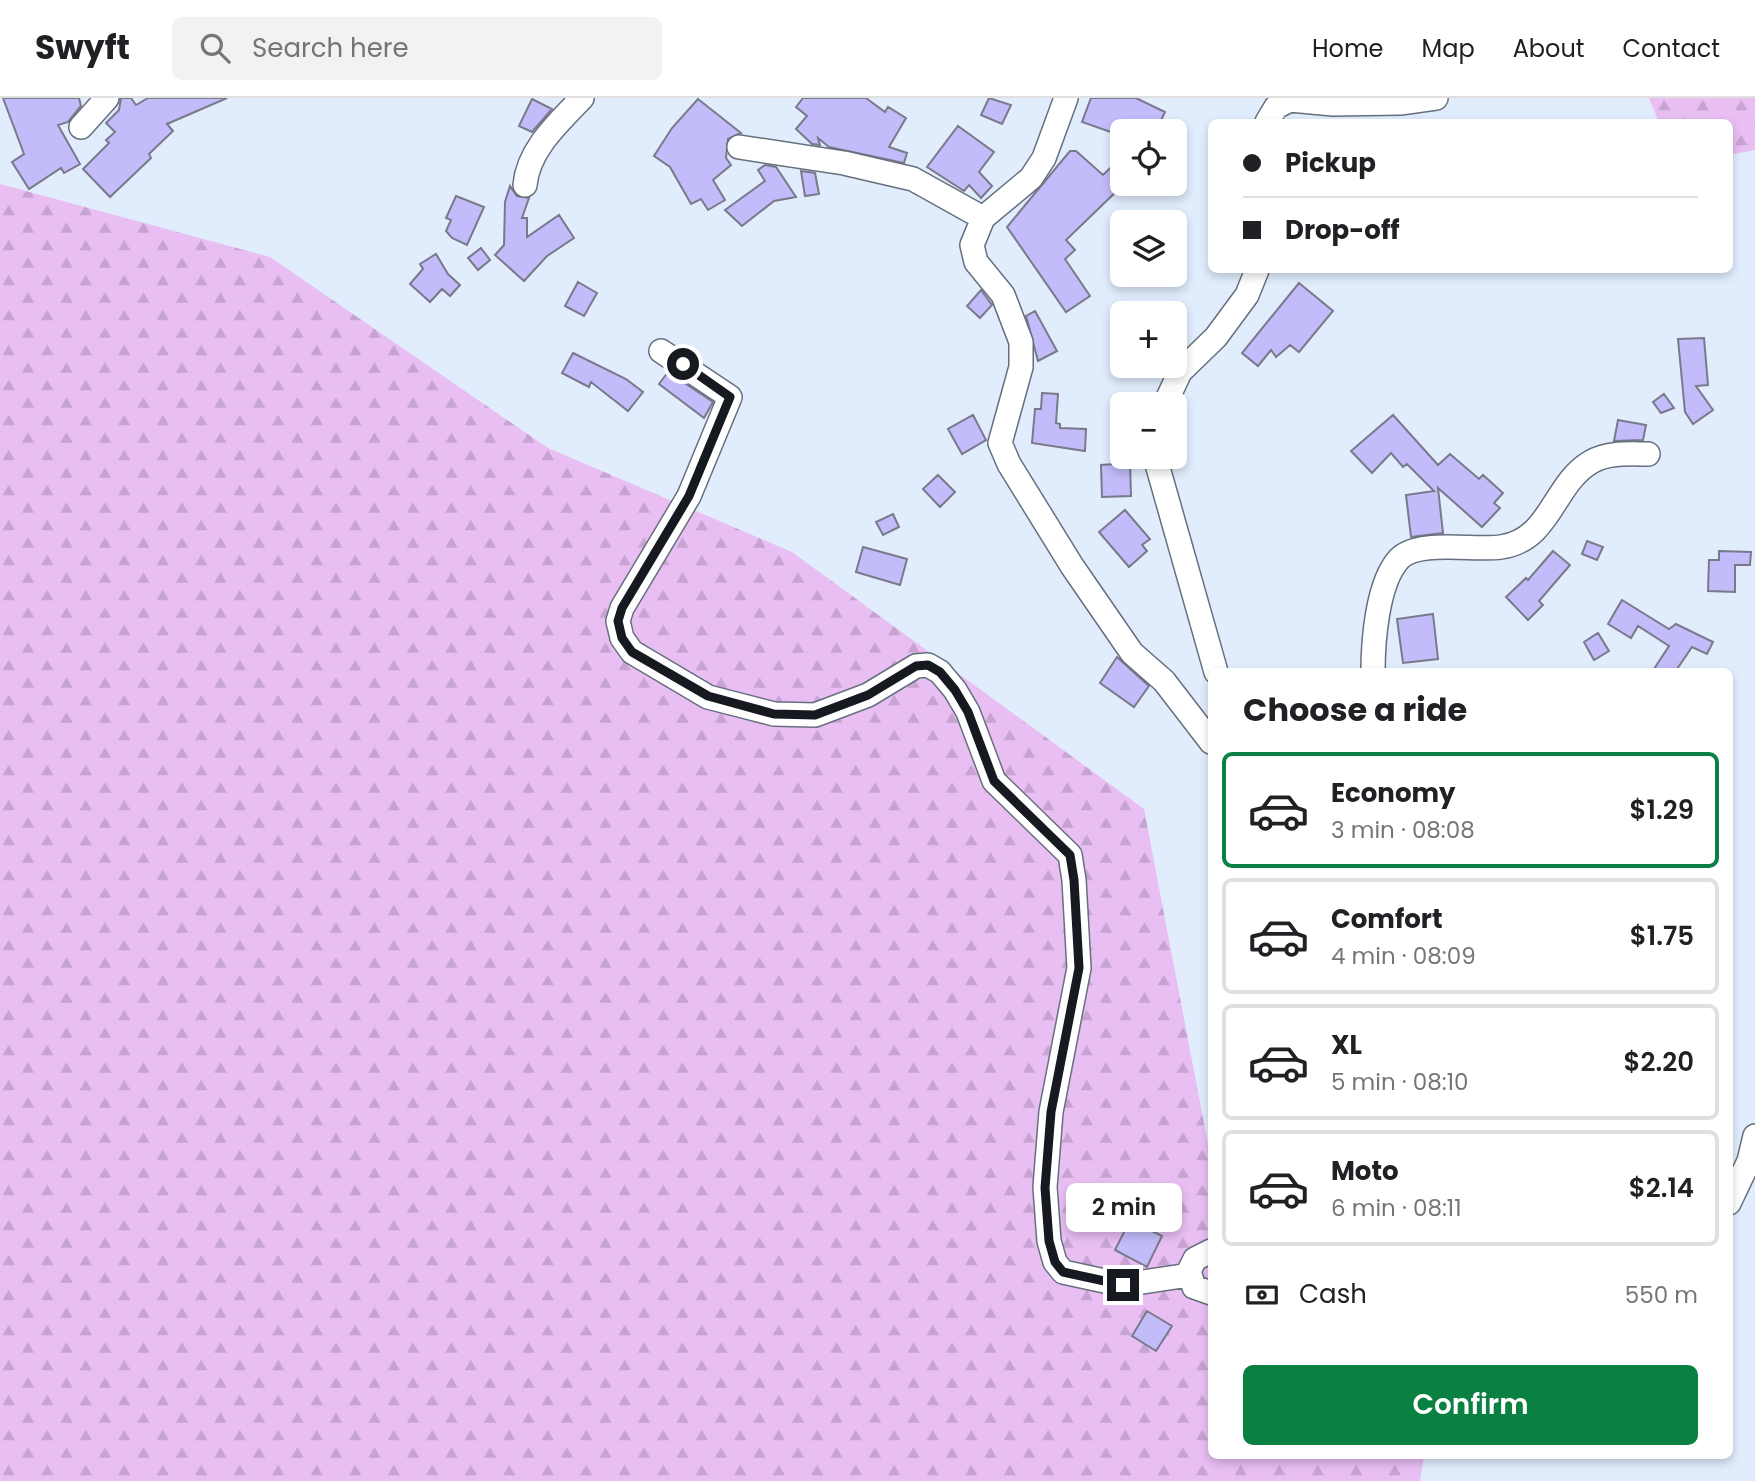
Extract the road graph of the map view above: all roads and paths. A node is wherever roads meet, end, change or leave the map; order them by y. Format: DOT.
graph roads {
  1 [pos="107,98"];
  2 [pos="582,98"];
  3 [pos="1066,98"];
  4 [pos="1436,98"];
  5 [pos="1269,119"];
  6 [pos="81,127"];
  7 [pos="739,147"];
  8 [pos="525,185"];
  9 [pos="983,218"];
  10 [pos="1256,273"];
  11 [pos="661,351"];
  12 [pos="1171,392"];
  13 [pos="1648,454"];
  14 [pos="1158,469"];
  15 [pos="1215,668"];
  16 [pos="1373,668"];
  17 [pos="1208,738"];
  18 [pos="1755,1136"];
  19 [pos="1733,1195"];
  20 [pos="1208,1252"];
  21 [pos="1189,1275"];
  22 [pos="1208,1292"];
  1 -- 6 [label="street"];
  2 -- 8 [label="street"];
  3 -- 9 [label="street"];
  4 -- 5 [label="street"];
  7 -- 9 [label="street"];
  9 -- 17 [label="street"];
  10 -- 12 [label="street"];
  11 -- 21 [label="street"];
  13 -- 16 [label="street"];
  14 -- 15 [label="street"];
  18 -- 19 [label="street"];
  20 -- 21 [label="street"];
  21 -- 22 [label="street"];
}
